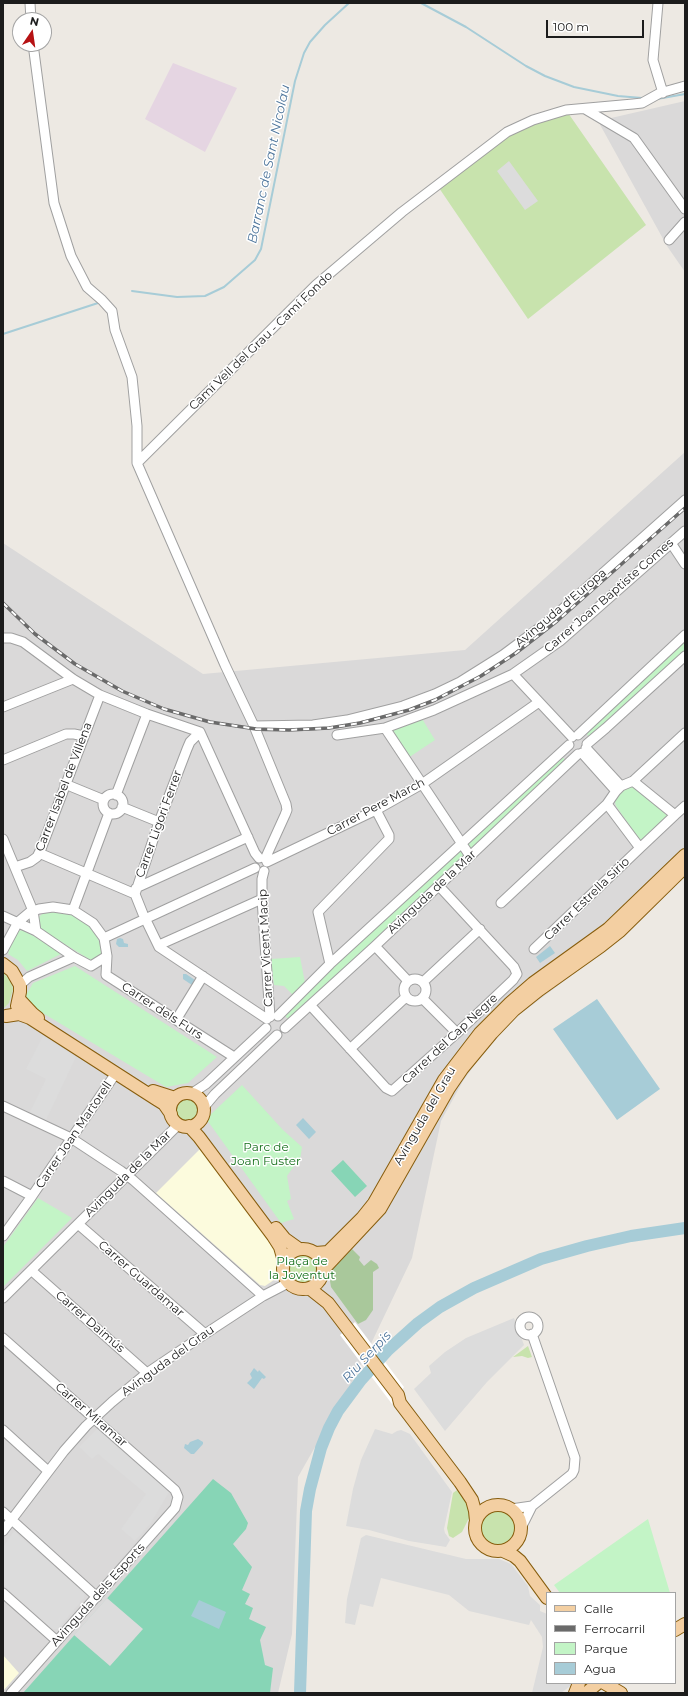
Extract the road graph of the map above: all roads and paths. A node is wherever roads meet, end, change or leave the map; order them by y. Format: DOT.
graph roads {
  1 [pos="658,3"];
  2 [pos="34,52"];
  3 [pos="685,86"];
  4 [pos="659,94"];
  5 [pos="584,108"];
  6 [pos="685,209"];
  7 [pos="685,222"];
  8 [pos="669,240"];
  9 [pos="137,463"];
  10 [pos="685,500"];
  11 [pos="685,531"];
  12 [pos="671,543"];
  13 [pos="685,564"];
  14 [pos="685,635"];
  15 [pos="3,638"];
  16 [pos="685,656"];
  17 [pos="513,674"];
  18 [pos="73,679"];
  19 [pos="100,695"];
  20 [pos="539,702"];
  21 [pos="3,707"];
  22 [pos="148,714"];
  23 [pos="254,726"];
  24 [pos="385,728"];
  25 [pos="200,732"];
  26 [pos="685,733"];
  27 [pos="337,735"];
  28 [pos="84,736"];
  29 [pos="573,739"];
  30 [pos="583,749"];
  31 [pos="3,760"];
  32 [pos="633,781"];
  33 [pos="65,784"];
  34 [pos="422,784"];
  35 [pos="619,788"];
  36 [pos="116,794"];
  37 [pos="104,800"];
  38 [pos="607,804"];
  39 [pos="685,806"];
  40 [pos="122,807"];
  41 [pos="376,810"];
  42 [pos="109,813"];
  43 [pos="675,815"];
  44 [pos="159,822"];
  45 [pos="3,839"];
  46 [pos="460,843"];
  47 [pos="640,848"];
  48 [pos="270,849"];
  49 [pos="39,853"];
  50 [pos="6,855"];
  51 [pos="685,855"];
  52 [pos="470,856"];
  53 [pos="258,860"];
  54 [pos="16,867"];
  55 [pos="685,867"];
  56 [pos="87,874"];
  57 [pos="439,886"];
  58 [pos="135,891"];
  59 [pos="262,899"];
  60 [pos="501,903"];
  61 [pos="73,910"];
  62 [pos="34,911"];
  63 [pos="3,916"];
  64 [pos="145,919"];
  65 [pos="18,922"];
  66 [pos="480,929"];
  67 [pos="36,931"];
  68 [pos="104,938"];
  69 [pos="159,945"];
  70 [pos="375,946"];
  71 [pos="534,949"];
  72 [pos="3,950"];
  73 [pos="108,956"];
  74 [pos="74,957"];
  75 [pos="3,964"];
  76 [pos="330,964"];
  77 [pos="91,966"];
  78 [pos="106,975"];
  79 [pos="203,976"];
  80 [pos="408,981"];
  81 [pos="422,982"];
  82 [pos="20,984"];
  83 [pos="406,998"];
  84 [pos="422,998"];
  85 [pos="19,999"];
  86 [pos="311,1006"];
  87 [pos="5,1017"];
  88 [pos="176,1020"];
  89 [pos="270,1020"];
  90 [pos="285,1028"];
  91 [pos="456,1033"];
  92 [pos="277,1035"];
  93 [pos="350,1050"];
  94 [pos="234,1057"];
  95 [pos="116,1074"];
  96 [pos="191,1094"];
  97 [pos="175,1098"];
  98 [pos="3,1106"];
  99 [pos="204,1107"];
  100 [pos="171,1114"];
  101 [pos="189,1124"];
  102 [pos="71,1138"];
  103 [pos="126,1175"];
  104 [pos="3,1181"];
  105 [pos="32,1196"];
  106 [pos="78,1224"];
  107 [pos="3,1236"];
  108 [pos="299,1249"];
  109 [pos="316,1253"];
  110 [pos="284,1261"];
  111 [pos="32,1271"];
  112 [pos="323,1272"];
  113 [pos="288,1283"];
  114 [pos="309,1288"];
  115 [pos="263,1296"];
  116 [pos="3,1298"];
  117 [pos="326,1300"];
  118 [pos="205,1334"];
  119 [pos="532,1334"];
  120 [pos="3,1338"];
  121 [pos="147,1373"];
  122 [pos="398,1395"];
  123 [pos="95,1418"];
  124 [pos="3,1430"];
  125 [pos="48,1471"];
  126 [pos="178,1493"];
  127 [pos="490,1506"];
  128 [pos="532,1506"];
  129 [pos="511,1509"];
  130 [pos="3,1512"];
  131 [pos="11,1520"];
  132 [pos="476,1520"];
  133 [pos="522,1526"];
  134 [pos="3,1531"];
  135 [pos="519,1539"];
  136 [pos="503,1551"];
  137 [pos="550,1592"];
  138 [pos="3,1593"];
  139 [pos="97,1597"];
  140 [pos="546,1597"];
  141 [pos="685,1624"];
  142 [pos="676,1629"];
  143 [pos="57,1641"];
  144 [pos="597,1684"];
  145 [pos="606,1684"];
  146 [pos="622,1684"];
  147 [pos="11,1693"];
  148 [pos="586,1693"];
  149 [pos="621,1693"];
  150 [pos="628,1693"];
  1 -- 4 [label="street"];
  2 -- 9 [label="street"];
  3 -- 4 [label="street"];
  4 -- 5 [label="street, Camí Vell del Grau - Camí Fondo"];
  5 -- 6 [label="street"];
  5 -- 9 [label="street, Camí Vell del Grau - Camí Fondo"];
  7 -- 8 [label="street"];
  9 -- 23 [label="street"];
  10 -- 23 [label="street, Avinguda d'Europa"];
  11 -- 12 [label="street, Carrer Joan Baptiste Comes"];
  12 -- 13 [label="street"];
  12 -- 17 [label="street, Carrer Joan Baptiste Comes"];
  14 -- 29 [label="street, Avinguda de la Mar"];
  15 -- 18 [label="street"];
  16 -- 30 [label="street, Avinguda de la Mar"];
  17 -- 20 [label="street"];
  17 -- 24 [label="street, Carrer Joan Baptiste Comes"];
  18 -- 19 [label="street"];
  18 -- 21 [label="street"];
  19 -- 22 [label="street"];
  19 -- 28 [label="street, Carrer Isabel de Villena"];
  20 -- 29 [label="street"];
  20 -- 34 [label="street, Carrer Pere March"];
  22 -- 25 [label="street"];
  22 -- 36 [label="street"];
  23 -- 48 [label="street"];
  24 -- 27 [label="street, Carrer Joan Baptiste Comes"];
  24 -- 34 [label="street"];
  25 -- 44 [label="street, Carrer Ligori Ferrer"];
  25 -- 53 [label="street, Carrer Vicent Macip"];
  26 -- 32 [label="street"];
  28 -- 31 [label="street"];
  28 -- 33 [label="street, Carrer Isabel de Villena"];
  29 -- 30 [label="street"];
  29 -- 30 [label="street"];
  29 -- 46 [label="street, Avinguda de la Mar"];
  30 -- 35 [label="street"];
  30 -- 52 [label="street, Avinguda de la Mar"];
  32 -- 35 [label="street"];
  32 -- 43 [label="street"];
  33 -- 37 [label="street"];
  33 -- 49 [label="street, Carrer Isabel de Villena"];
  34 -- 41 [label="street, Carrer Pere March"];
  34 -- 46 [label="street"];
  35 -- 38 [label="street"];
  36 -- 37 [label="street"];
  36 -- 40 [label="street"];
  37 -- 42 [label="street"];
  38 -- 47 [label="street"];
  38 -- 60 [label="street"];
  39 -- 43 [label="street, Carrer Estrella Sirio"];
  40 -- 42 [label="street"];
  40 -- 44 [label="street"];
  41 -- 53 [label="street, Carrer Pere March"];
  41 -- 76 [label="street"];
  42 -- 56 [label="street"];
  43 -- 47 [label="street, Carrer Estrella Sirio"];
  44 -- 58 [label="street, Carrer Ligori Ferrer"];
  45 -- 50 [label="street"];
  46 -- 52 [label="street"];
  46 -- 76 [label="street, Avinguda de la Mar"];
  47 -- 71 [label="street, Carrer Estrella Sirio"];
  48 -- 53 [label="street"];
  48 -- 53 [label="street"];
  49 -- 54 [label="street, Carrer Isabel de Villena"];
  49 -- 56 [label="street"];
  50 -- 54 [label="street"];
  51 -- 109 [label="main road, Avinguda del Grau"];
  52 -- 57 [label="street, Avinguda de la Mar"];
  53 -- 58 [label="street"];
  53 -- 59 [label="street, Carrer Vicent Macip"];
  53 -- 64 [label="street, Carrer Pere March"];
  54 -- 62 [label="street"];
  55 -- 112 [label="main road, Avinguda del Grau"];
  56 -- 58 [label="street"];
  56 -- 61 [label="street"];
  57 -- 66 [label="street"];
  57 -- 70 [label="street, Avinguda de la Mar"];
  58 -- 64 [label="street, Carrer Ligori Ferrer"];
  59 -- 69 [label="street"];
  59 -- 89 [label="street, Carrer Vicent Macip"];
  61 -- 62 [label="street"];
  61 -- 68 [label="street"];
  62 -- 65 [label="street"];
  62 -- 67 [label="street"];
  63 -- 65 [label="street"];
  64 -- 68 [label="street, Carrer Pere March"];
  64 -- 69 [label="street, Carrer Ligori Ferrer"];
  65 -- 67 [label="street"];
  65 -- 72 [label="street"];
  66 -- 81 [label="street"];
  66 -- 91 [label="street, Carrer del Cap Negre"];
  67 -- 74 [label="street"];
  68 -- 73 [label="street"];
  69 -- 79 [label="street"];
  70 -- 80 [label="street"];
  70 -- 86 [label="street, Avinguda de la Mar"];
  73 -- 77 [label="street"];
  73 -- 78 [label="street"];
  74 -- 77 [label="street"];
  74 -- 82 [label="street"];
  75 -- 82 [label="main road"];
  76 -- 89 [label="street, Avinguda de la Mar"];
  77 -- 78 [label="street, Carrer dels Furs"];
  78 -- 88 [label="street, Carrer dels Furs"];
  79 -- 88 [label="street"];
  79 -- 89 [label="street"];
  80 -- 81 [label="street"];
  80 -- 83 [label="street"];
  81 -- 84 [label="street"];
  82 -- 85 [label="main road"];
  83 -- 84 [label="street"];
  83 -- 93 [label="street"];
  84 -- 91 [label="street"];
  85 -- 87 [label="main road"];
  85 -- 97 [label="main road"];
  86 -- 90 [label="street, Avinguda de la Mar"];
  86 -- 93 [label="street"];
  87 -- 95 [label="main road"];
  88 -- 94 [label="street, Carrer dels Furs"];
  89 -- 90 [label="street"];
  89 -- 92 [label="street"];
  89 -- 94 [label="street, Avinguda de la Mar"];
  90 -- 92 [label="street, Avinguda de la Mar"];
  91 -- 93 [label="street, Carrer del Cap Negre"];
  92 -- 99 [label="street"];
  94 -- 96 [label="street, Avinguda de la Mar"];
  95 -- 100 [label="main road"];
  95 -- 102 [label="street, Carrer Joan Martorell"];
  96 -- 97 [label="main road"];
  96 -- 99 [label="main road"];
  97 -- 100 [label="main road"];
  98 -- 102 [label="street"];
  99 -- 101 [label="main road"];
  100 -- 101 [label="main road"];
  101 -- 103 [label="street, Avinguda de la Mar"];
  101 -- 108 [label="main road"];
  101 -- 110 [label="main road"];
  102 -- 103 [label="street"];
  102 -- 105 [label="street, Carrer Joan Martorell"];
  103 -- 106 [label="street, Avinguda de la Mar"];
  103 -- 115 [label="street"];
  104 -- 105 [label="street"];
  105 -- 107 [label="street, Carrer Joan Martorell"];
  106 -- 111 [label="street, Avinguda de la Mar"];
  106 -- 118 [label="street, Carrer Guardamar"];
  108 -- 109 [label="main road"];
  108 -- 110 [label="main road"];
  109 -- 112 [label="main road"];
  110 -- 113 [label="main road"];
  111 -- 116 [label="street, Avinguda de la Mar"];
  111 -- 121 [label="street, Carrer Daimús"];
  112 -- 114 [label="main road"];
  112 -- 117 [label="main road"];
  113 -- 114 [label="main road"];
  113 -- 115 [label="street, Avinguda del Grau"];
  114 -- 117 [label="main road"];
  115 -- 118 [label="street, Avinguda del Grau"];
  117 -- 122 [label="main road"];
  118 -- 121 [label="street, Avinguda del Grau"];
  119 -- 128 [label="street"];
  120 -- 123 [label="street, Carrer Miramar"];
  121 -- 123 [label="street, Avinguda del Grau"];
  122 -- 127 [label="main road"];
  122 -- 132 [label="main road"];
  123 -- 125 [label="street, Avinguda del Grau"];
  123 -- 126 [label="street, Carrer Miramar"];
  124 -- 125 [label="street"];
  125 -- 131 [label="street, Avinguda del Grau"];
  126 -- 139 [label="street, Avinguda dels Esports"];
  127 -- 129 [label="main road"];
  127 -- 132 [label="main road"];
  128 -- 129 [label="street"];
  128 -- 133 [label="street"];
  129 -- 133 [label="main road"];
  130 -- 131 [label="street"];
  131 -- 134 [label="street, Avinguda del Grau"];
  131 -- 139 [label="street"];
  132 -- 136 [label="main road"];
  133 -- 135 [label="main road"];
  135 -- 136 [label="main road"];
  135 -- 137 [label="main road"];
  136 -- 140 [label="main road"];
  138 -- 143 [label="street"];
  139 -- 143 [label="street, Avinguda dels Esports"];
  141 -- 142 [label="main road"];
  143 -- 147 [label="street, Avinguda dels Esports"];
  144 -- 148 [label="main road"];
  145 -- 149 [label="main road"];
  146 -- 150 [label="main road"];
}
